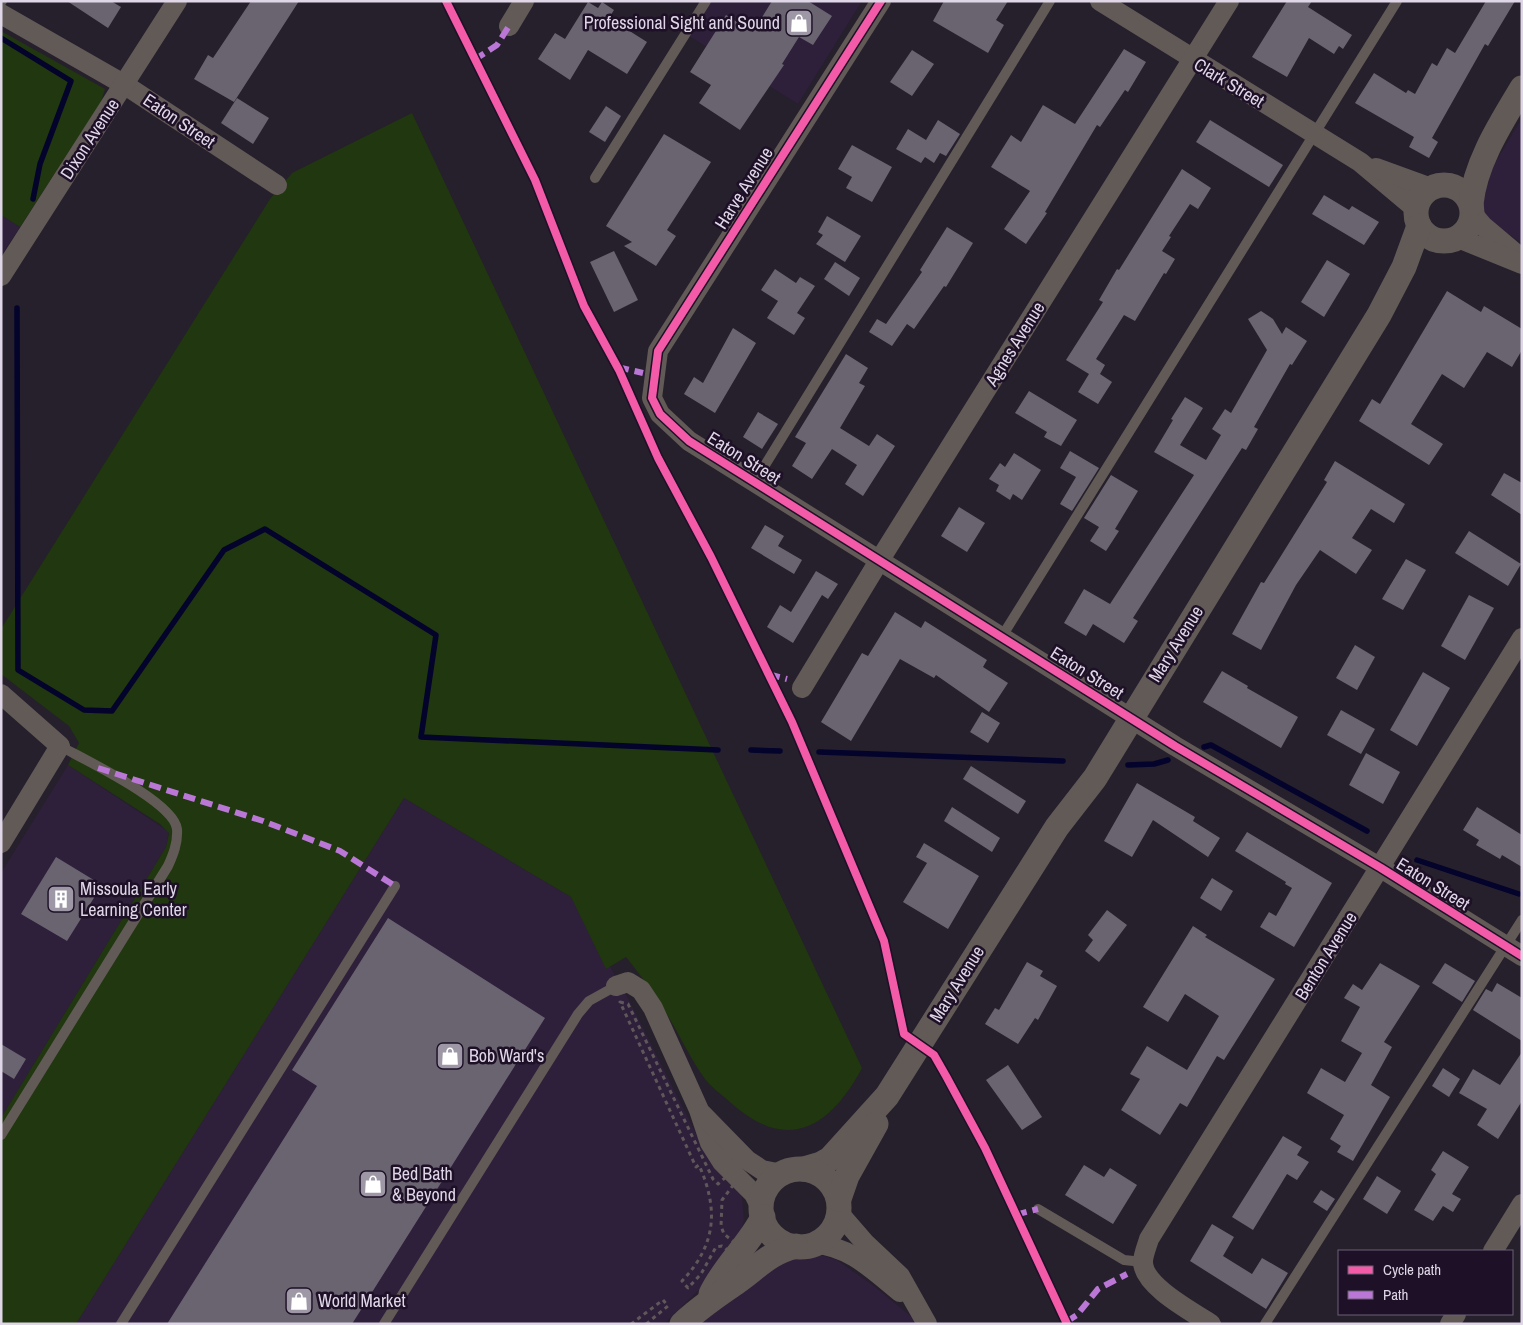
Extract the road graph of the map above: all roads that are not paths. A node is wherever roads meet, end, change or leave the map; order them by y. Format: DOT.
graph roads {
  1 [pos="177,1"];
  2 [pos="524,1"];
  3 [pos="706,1"];
  4 [pos="881,1"];
  5 [pos="1050,1"];
  6 [pos="1100,1"];
  7 [pos="1229,1"];
  8 [pos="1397,1"];
  9 [pos="1,14"];
  10 [pos="509,26"];
  11 [pos="1192,60"];
  12 [pos="125,85"];
  13 [pos="1522,88"];
  14 [pos="1498,129"];
  15 [pos="1314,134"];
  16 [pos="1360,162"];
  17 [pos="596,178"];
  18 [pos="277,185"];
  19 [pos="1435,186"];
  20 [pos="1472,208"];
  21 [pos="1417,217"];
  22 [pos="1449,239"];
  23 [pos="1522,259"];
  24 [pos="1522,264"];
  25 [pos="1,276"];
  26 [pos="1379,315"];
  27 [pos="652,398"];
  28 [pos="754,483"];
  29 [pos="879,561"];
  30 [pos="1001,638"];
  31 [pos="1522,638"];
  32 [pos="802,688"];
  33 [pos="1,694"];
  34 [pos="1131,718"];
  35 [pos="60,746"];
  36 [pos="1,842"];
  37 [pos="1381,868"];
  38 [pos="395,886"];
  39 [pos="1522,920"];
  40 [pos="1514,951"];
  41 [pos="616,986"];
  42 [pos="887,1096"];
  43 [pos="699,1110"];
  44 [pos="1,1135"];
  45 [pos="793,1171"];
  46 [pos="1522,1204"];
  47 [pos="839,1206"];
  48 [pos="1038,1210"];
  49 [pos="762,1213"];
  50 [pos="805,1245"];
  51 [pos="1494,1250"];
  52 [pos="1146,1270"];
  53 [pos="693,1306"];
  54 [pos="121,1324"];
  55 [pos="384,1324"];
  56 [pos="927,1324"];
  57 [pos="1211,1324"];
  58 [pos="1266,1324"];
  1 -- 12 [label="street, Dixon Avenue"];
  2 -- 10 [label="street"];
  3 -- 17 [label="lane"];
  4 -- 27 [label="street, Harve Avenue"];
  5 -- 28 [label="lane"];
  6 -- 11 [label="street, Clark Street"];
  7 -- 11 [label="street, Agnes Avenue"];
  8 -- 15 [label="lane"];
  9 -- 12 [label="street, Eaton Street"];
  11 -- 15 [label="street, Clark Street"];
  11 -- 29 [label="street, Agnes Avenue"];
  12 -- 18 [label="street, Eaton Street"];
  12 -- 25 [label="street, Dixon Avenue"];
  13 -- 14 [label="street"];
  14 -- 19 [label="street"];
  14 -- 20 [label="street"];
  15 -- 16 [label="street, Clark Street"];
  15 -- 30 [label="lane"];
  16 -- 19 [label="street, Clark Street"];
  16 -- 21 [label="street, Clark Street"];
  19 -- 20 [label="street"];
  19 -- 21 [label="street"];
  20 -- 22 [label="street"];
  20 -- 23 [label="street"];
  21 -- 22 [label="street"];
  21 -- 26 [label="street, Mary Avenue"];
  22 -- 24 [label="street"];
  22 -- 26 [label="street, Mary Avenue"];
  26 -- 34 [label="street, Mary Avenue"];
  27 -- 28 [label="street, Eaton Street"];
  28 -- 29 [label="street, Eaton Street"];
  29 -- 30 [label="street, Eaton Street"];
  29 -- 32 [label="street, Agnes Avenue"];
  30 -- 34 [label="street, Eaton Street"];
  31 -- 37 [label="street, Benton Avenue"];
  33 -- 35 [label="street"];
  34 -- 37 [label="street, Eaton Street"];
  34 -- 42 [label="street, Mary Avenue"];
  35 -- 36 [label="street"];
  35 -- 44 [label="lane"];
  37 -- 40 [label="street, Eaton Street"];
  37 -- 52 [label="street, Benton Avenue"];
  38 -- 54 [label="lane"];
  39 -- 40 [label="lane"];
  40 -- 58 [label="lane"];
  41 -- 43 [label="street"];
  41 -- 55 [label="lane"];
  42 -- 45 [label="street, Mary Avenue"];
  42 -- 47 [label="street, Mary Avenue"];
  43 -- 45 [label="street"];
  43 -- 49 [label="street"];
  45 -- 47 [label="street"];
  45 -- 49 [label="street"];
  46 -- 51 [label="street"];
  47 -- 50 [label="street"];
  47 -- 56 [label="street"];
  48 -- 52 [label="lane"];
  49 -- 50 [label="street"];
  49 -- 53 [label="street"];
  50 -- 53 [label="street"];
  50 -- 56 [label="street"];
  52 -- 57 [label="street"];
}
